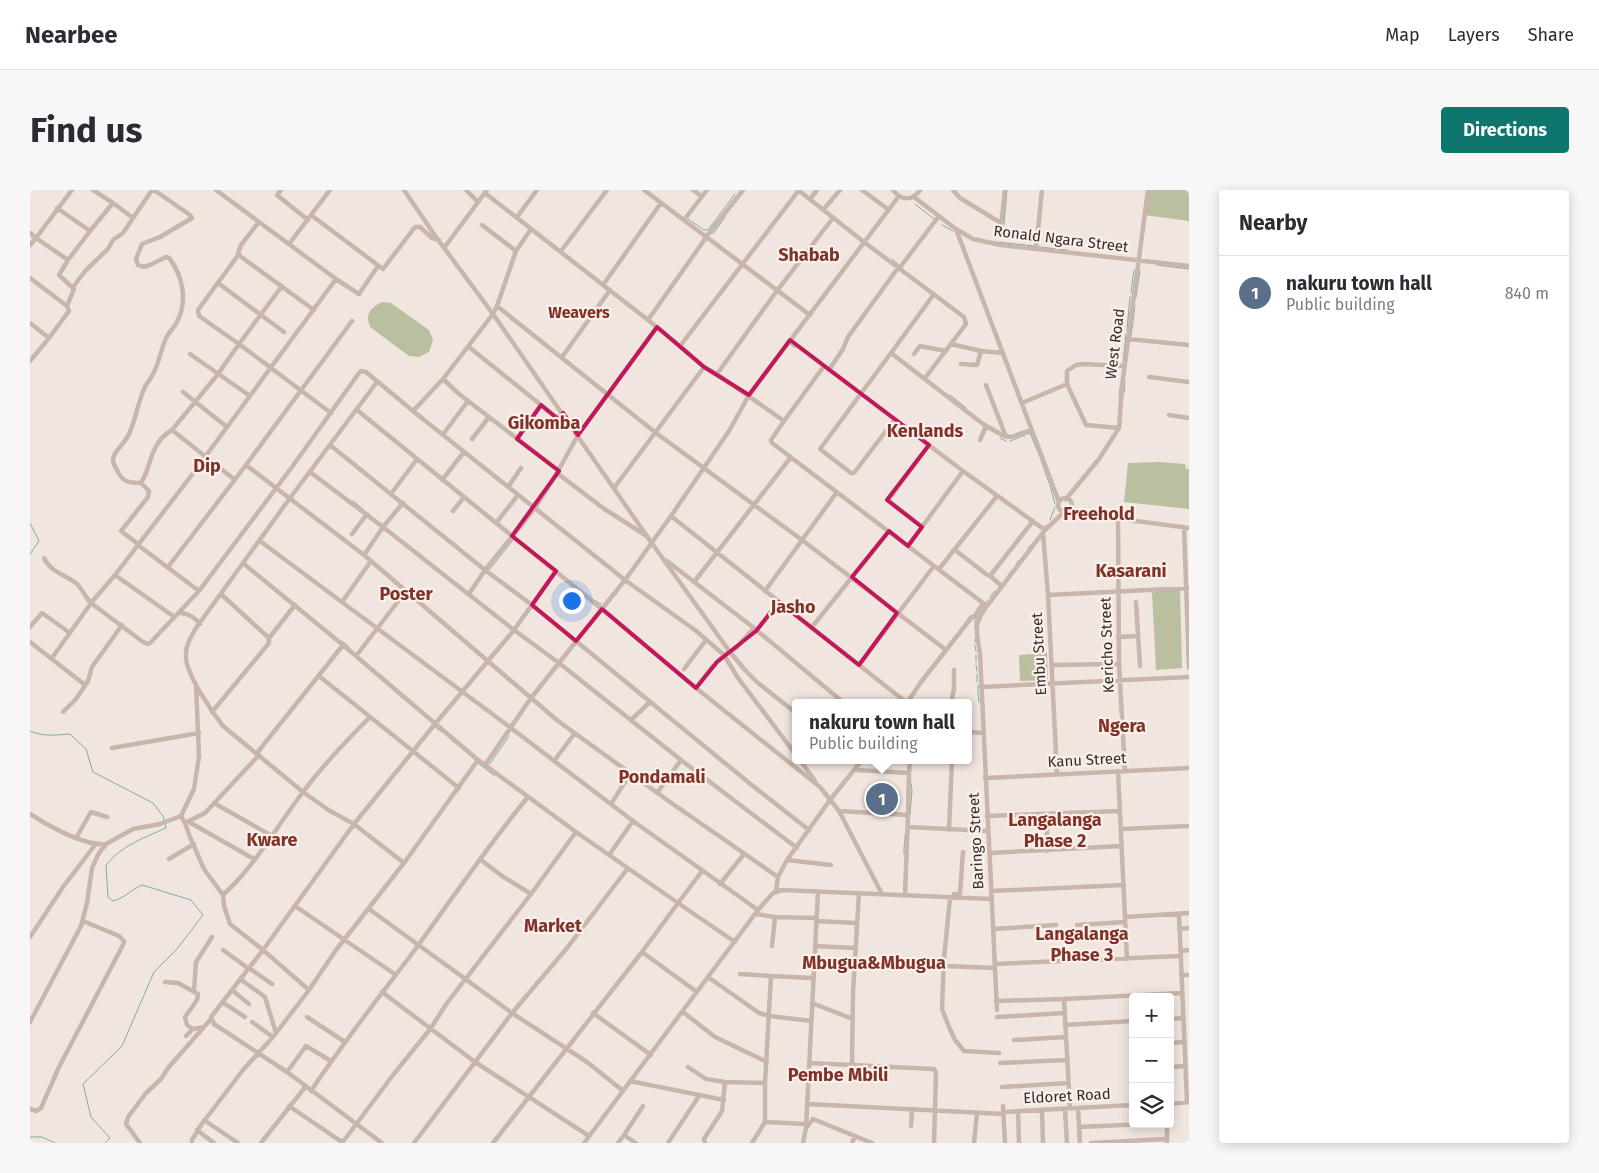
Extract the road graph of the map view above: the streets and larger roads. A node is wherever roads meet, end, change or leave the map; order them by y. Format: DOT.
graph roads {
  1 [pos="72,190"];
  2 [pos="93,190"];
  3 [pos="153,190"];
  4 [pos="216,190"];
  5 [pos="272,190"];
  6 [pos="281,190"];
  7 [pos="330,190"];
  8 [pos="404,190"];
  9 [pos="466,190"];
  10 [pos="537,190"];
  11 [pos="607,190"];
  12 [pos="644,190"];
  13 [pos="693,190"];
  14 [pos="706,190"];
  15 [pos="743,190"];
  16 [pos="798,190"];
  17 [pos="817,190"];
  18 [pos="840,190"];
  19 [pos="862,190"];
  20 [pos="893,190"];
  21 [pos="920,190"];
  22 [pos="953,190"];
  23 [pos="1005,190"];
  24 [pos="1042,190"];
  25 [pos="1148,190"];
  26 [pos="486,192"];
  27 [pos="278,195"];
  28 [pos="702,196"];
  29 [pos="899,196"];
  30 [pos="914,197"];
  31 [pos="810,199"];
  32 [pos="113,202"];
  33 [pos="478,202"];
  34 [pos="662,203"];
  35 [pos="57,208"];
  36 [pos="823,210"];
  37 [pos="889,210"];
  38 [pos="938,216"];
  39 [pos="310,217"];
  40 [pos="133,218"];
  41 [pos="517,218"];
  42 [pos="833,218"];
  43 [pos="684,220"];
  44 [pos="258,223"];
  45 [pos="1001,223"];
  46 [pos="482,225"];
  47 [pos="531,228"];
  48 [pos="956,229"];
  49 [pos="90,231"];
  50 [pos="30,233"];
  51 [pos="707,236"];
  52 [pos="1000,236"];
  53 [pos="36,238"];
  54 [pos="438,240"];
  55 [pos="864,242"];
  56 [pos="289,244"];
  57 [pos="30,246"];
  58 [pos="444,248"];
  59 [pos="1036,249"];
  60 [pos="516,251"];
  61 [pos="561,252"];
  62 [pos="239,254"];
  63 [pos="68,260"];
  64 [pos="1138,261"];
  65 [pos="742,264"];
  66 [pos="378,266"];
  67 [pos="1189,266"];
  68 [pos="898,268"];
  69 [pos="30,278"];
  70 [pos="336,280"];
  71 [pos="218,284"];
  72 [pos="603,284"];
  73 [pos="282,286"];
  74 [pos="73,287"];
  75 [pos="610,290"];
  76 [pos="776,292"];
  77 [pos="934,294"];
  78 [pos="67,306"];
  79 [pos="497,306"];
  80 [pos="314,310"];
  81 [pos="493,314"];
  82 [pos="260,315"];
  83 [pos="810,316"];
  84 [pos="648,320"];
  85 [pos="352,321"];
  86 [pos="30,323"];
  87 [pos="657,327"];
  88 [pos="284,332"];
  89 [pos="49,338"];
  90 [pos="1128,339"];
  91 [pos="790,340"];
  92 [pos="239,344"];
  93 [pos="951,344"];
  94 [pos="1189,345"];
  95 [pos="680,346"];
  96 [pos="469,347"];
  97 [pos="946,351"];
  98 [pos="981,351"];
  99 [pos="891,353"];
  100 [pos="1003,353"];
  101 [pos="190,354"];
  102 [pos="914,354"];
  103 [pos="562,357"];
  104 [pos="30,361"];
  105 [pos="961,364"];
  106 [pos="824,366"];
  107 [pos="1125,366"];
  108 [pos="704,367"];
  109 [pos="270,368"];
  110 [pos="829,370"];
  111 [pos="218,374"];
  112 [pos="717,374"];
  113 [pos="1149,377"];
  114 [pos="925,378"];
  115 [pos="443,379"];
  116 [pos="377,382"];
  117 [pos="1189,382"];
  118 [pos="1067,384"];
  119 [pos="986,385"];
  120 [pos="301,391"];
  121 [pos="183,392"];
  122 [pos="608,394"];
  123 [pos="862,394"];
  124 [pos="749,395"];
  125 [pos="250,396"];
  126 [pos="468,401"];
  127 [pos="196,402"];
  128 [pos="1022,403"];
  129 [pos="540,405"];
  130 [pos="357,410"];
  131 [pos="413,411"];
  132 [pos="331,413"];
  133 [pos="563,413"];
  134 [pos="1169,415"];
  135 [pos="489,417"];
  136 [pos="1189,418"];
  137 [pos="895,420"];
  138 [pos="784,421"];
  139 [pos="986,426"];
  140 [pos="227,427"];
  141 [pos="1119,428"];
  142 [pos="172,430"];
  143 [pos="1031,430"];
  144 [pos="444,433"];
  145 [pos="656,433"];
  146 [pos="578,435"];
  147 [pos="1006,437"];
  148 [pos="472,438"];
  149 [pos="517,439"];
  150 [pos="980,440"];
  151 [pos="330,445"];
  152 [pos="929,445"];
  153 [pos="464,452"];
  154 [pos="205,456"];
  155 [pos="791,457"];
  156 [pos="417,459"];
  157 [pos="246,465"];
  158 [pos="521,468"];
  159 [pos="704,468"];
  160 [pos="964,471"];
  161 [pos="310,472"];
  162 [pos="558,472"];
  163 [pos="235,480"];
  164 [pos="442,480"];
  165 [pos="141,483"];
  166 [pos="508,487"];
  167 [pos="275,488"];
  168 [pos="614,488"];
  169 [pos="1075,488"];
  170 [pos="837,492"];
  171 [pos="391,494"];
  172 [pos="518,495"];
  173 [pos="997,496"];
  174 [pos="464,497"];
  175 [pos="290,498"];
  176 [pos="1063,500"];
  177 [pos="402,503"];
  178 [pos="1071,504"];
  179 [pos="753,506"];
  180 [pos="535,508"];
  181 [pos="453,511"];
  182 [pos="1063,511"];
  183 [pos="367,514"];
  184 [pos="1085,514"];
  185 [pos="671,516"];
  186 [pos="1118,518"];
  187 [pos="1033,521"];
  188 [pos="496,523"];
  189 [pos="383,527"];
  190 [pos="922,527"];
  191 [pos="1187,527"];
  192 [pos="1044,531"];
  193 [pos="889,532"];
  194 [pos="352,534"];
  195 [pos="512,536"];
  196 [pos="648,537"];
  197 [pos="802,540"];
  198 [pos="260,541"];
  199 [pos="651,542"];
  200 [pos="138,545"];
  201 [pos="908,546"];
  202 [pos="955,550"];
  203 [pos="716,553"];
  204 [pos="364,555"];
  205 [pos="662,557"];
  206 [pos="44,558"];
  207 [pos="370,561"];
  208 [pos="244,564"];
  209 [pos="934,566"];
  210 [pos="168,567"];
  211 [pos="939,569"];
  212 [pos="485,570"];
  213 [pos="556,571"];
  214 [pos="115,575"];
  215 [pos="990,576"];
  216 [pos="852,578"];
  217 [pos="625,580"];
  218 [pos="694,582"];
  219 [pos="1002,586"];
  220 [pos="1187,588"];
  221 [pos="199,591"];
  222 [pos="406,591"];
  223 [pos="765,591"];
  224 [pos="1117,591"];
  225 [pos="469,594"];
  226 [pos="222,595"];
  227 [pos="1048,595"];
  228 [pos="91,602"];
  229 [pos="342,602"];
  230 [pos="779,602"];
  231 [pos="1136,602"];
  232 [pos="532,605"];
  233 [pos="295,606"];
  234 [pos="602,609"];
  235 [pos="898,613"];
  236 [pos="175,615"];
  237 [pos="977,616"];
  238 [pos="200,624"];
  239 [pos="122,625"];
  240 [pos="30,627"];
  241 [pos="812,627"];
  242 [pos="377,628"];
  243 [pos="514,630"];
  244 [pos="755,630"];
  245 [pos="70,633"];
  246 [pos="1188,633"];
  247 [pos="1138,636"];
  248 [pos="1118,637"];
  249 [pos="269,638"];
  250 [pos="706,640"];
  251 [pos="30,642"];
  252 [pos="576,642"];
  253 [pos="343,645"];
  254 [pos="946,650"];
  255 [pos="730,652"];
  256 [pos="356,656"];
  257 [pos="724,656"];
  258 [pos="52,658"];
  259 [pos="488,661"];
  260 [pos="559,663"];
  261 [pos="1119,664"];
  262 [pos="1052,665"];
  263 [pos="859,666"];
  264 [pos="1140,666"];
  265 [pos="1189,668"];
  266 [pos="684,669"];
  267 [pos="954,670"];
  268 [pos="319,676"];
  269 [pos="1189,677"];
  270 [pos="1120,681"];
  271 [pos="196,684"];
  272 [pos="1054,684"];
  273 [pos="85,685"];
  274 [pos="981,687"];
  275 [pos="696,688"];
  276 [pos="462,692"];
  277 [pos="532,698"];
  278 [pos="839,699"];
  279 [pos="902,699"];
  280 [pos="910,699"];
  281 [pos="952,699"];
  282 [pos="650,702"];
  283 [pos="792,710"];
  284 [pos="63,712"];
  285 [pos="212,712"];
  286 [pos="370,717"];
  287 [pos="632,719"];
  288 [pos="435,724"];
  289 [pos="511,728"];
  290 [pos="972,732"];
  291 [pos="199,733"];
  292 [pos="575,733"];
  293 [pos="983,733"];
  294 [pos="112,748"];
  295 [pos="792,750"];
  296 [pos="413,752"];
  297 [pos="258,754"];
  298 [pos="478,760"];
  299 [pos="681,760"];
  300 [pos="554,761"];
  301 [pos="803,764"];
  302 [pos="860,764"];
  303 [pos="910,764"];
  304 [pos="952,764"];
  305 [pos="485,766"];
  306 [pos="1189,768"];
  307 [pos="856,770"];
  308 [pos="1125,771"];
  309 [pos="1118,772"];
  310 [pos="909,773"];
  311 [pos="630,774"];
  312 [pos="1057,774"];
  313 [pos="985,778"];
  314 [pos="820,787"];
  315 [pos="459,788"];
  316 [pos="303,792"];
  317 [pos="657,793"];
  318 [pos="528,798"];
  319 [pos="830,800"];
  320 [pos="214,803"];
  321 [pos="611,804"];
  322 [pos="838,811"];
  323 [pos="1120,811"];
  324 [pos="30,814"];
  325 [pos="1047,814"];
  326 [pos="908,815"];
  327 [pos="181,816"];
  328 [pos="987,816"];
  329 [pos="107,817"];
  330 [pos="633,821"];
  331 [pos="187,822"];
  332 [pos="354,824"];
  333 [pos="1189,826"];
  334 [pos="908,827"];
  335 [pos="1121,829"];
  336 [pos="810,830"];
  337 [pos="949,830"];
  338 [pos="988,831"];
  339 [pos="576,832"];
  340 [pos="272,836"];
  341 [pos="76,838"];
  342 [pos="106,844"];
  343 [pos="194,844"];
  344 [pos="95,845"];
  345 [pos="1121,846"];
  346 [pos="796,848"];
  347 [pos="1048,851"];
  348 [pos="963,852"];
  349 [pos="990,853"];
  350 [pos="744,854"];
  351 [pos="609,855"];
  352 [pos="254,858"];
  353 [pos="170,859"];
  354 [pos="480,859"];
  355 [pos="788,860"];
  356 [pos="404,863"];
  357 [pos="831,865"];
  358 [pos="628,868"];
  359 [pos="702,871"];
  360 [pos="778,877"];
  361 [pos="720,884"];
  362 [pos="1124,885"];
  363 [pos="776,891"];
  364 [pos="992,891"];
  365 [pos="818,892"];
  366 [pos="859,893"];
  367 [pos="532,894"];
  368 [pos="882,894"];
  369 [pos="223,895"];
  370 [pos="905,895"];
  371 [pos="952,898"];
  372 [pos="992,899"];
  373 [pos="678,903"];
  374 [pos="295,906"];
  375 [pos="369,909"];
  376 [pos="757,912"];
  377 [pos="1189,913"];
  378 [pos="1178,914"];
  379 [pos="775,917"];
  380 [pos="816,919"];
  381 [pos="1125,920"];
  382 [pos="82,921"];
  383 [pos="856,923"];
  384 [pos="1056,925"];
  385 [pos="1077,925"];
  386 [pos="1179,928"];
  387 [pos="1189,928"];
  388 [pos="993,929"];
  389 [pos="30,937"];
  390 [pos="212,937"];
  391 [pos="345,940"];
  392 [pos="735,942"];
  393 [pos="418,945"];
  394 [pos="772,946"];
  395 [pos="815,946"];
  396 [pos="856,948"];
  397 [pos="223,950"];
  398 [pos="264,950"];
  399 [pos="1189,950"];
  400 [pos="642,952"];
  401 [pos="1180,953"];
  402 [pos="1127,959"];
  403 [pos="945,966"];
  404 [pos="995,966"];
  405 [pos="249,968"];
  406 [pos="740,974"];
  407 [pos="1189,974"];
  408 [pos="396,975"];
  409 [pos="1181,975"];
  410 [pos="771,976"];
  411 [pos="708,977"];
  412 [pos="813,978"];
  413 [pos="240,979"];
  414 [pos="465,980"];
  415 [pos="165,982"];
  416 [pos="272,984"];
  417 [pos="194,990"];
  418 [pos="232,990"];
  419 [pos="309,990"];
  420 [pos="382,992"];
  421 [pos="697,992"];
  422 [pos="1182,995"];
  423 [pos="1189,997"];
  424 [pos="1064,1000"];
  425 [pos="996,1001"];
  426 [pos="222,1002"];
  427 [pos="812,1003"];
  428 [pos="249,1004"];
  429 [pos="997,1010"];
  430 [pos="1186,1010"];
  431 [pos="683,1012"];
  432 [pos="512,1013"];
  433 [pos="593,1013"];
  434 [pos="1065,1013"];
  435 [pos="307,1016"];
  436 [pos="770,1016"];
  437 [pos="997,1017"];
  438 [pos="245,1018"];
  439 [pos="1184,1018"];
  440 [pos="211,1019"];
  441 [pos="853,1019"];
  442 [pos="1174,1019"];
  443 [pos="811,1021"];
  444 [pos="1129,1021"];
  445 [pos="30,1022"];
  446 [pos="252,1022"];
  447 [pos="1065,1025"];
  448 [pos="204,1027"];
  449 [pos="431,1028"];
  450 [pos="193,1029"];
  451 [pos="275,1035"];
  452 [pos="186,1036"];
  453 [pos="1187,1036"];
  454 [pos="1066,1037"];
  455 [pos="1014,1040"];
  456 [pos="345,1042"];
  457 [pos="1185,1042"];
  458 [pos="1174,1043"];
  459 [pos="566,1048"];
  460 [pos="259,1052"];
  461 [pos="999,1053"];
  462 [pos="651,1055"];
  463 [pos="1067,1060"];
  464 [pos="331,1061"];
  465 [pos="475,1062"];
  466 [pos="767,1062"];
  467 [pos="809,1063"];
  468 [pos="1000,1064"];
  469 [pos="852,1066"];
  470 [pos="1186,1066"];
  471 [pos="688,1067"];
  472 [pos="1174,1067"];
  473 [pos="287,1072"];
  474 [pos="630,1081"];
  475 [pos="725,1082"];
  476 [pos="765,1083"];
  477 [pos="1068,1083"];
  478 [pos="306,1086"];
  479 [pos="1002,1087"];
  480 [pos="622,1090"];
  481 [pos="312,1091"];
  482 [pos="699,1096"];
  483 [pos="528,1097"];
  484 [pos="724,1100"];
  485 [pos="1188,1102"];
  486 [pos="807,1104"];
  487 [pos="1174,1104"];
  488 [pos="1129,1105"];
  489 [pos="290,1106"];
  490 [pos="643,1106"];
  491 [pos="1003,1106"];
  492 [pos="1078,1108"];
  493 [pos="30,1109"];
  494 [pos="912,1109"];
  495 [pos="1068,1109"];
  496 [pos="935,1110"];
  497 [pos="1042,1110"];
  498 [pos="1018,1111"];
  499 [pos="977,1113"];
  500 [pos="1004,1114"];
  501 [pos="204,1120"];
  502 [pos="764,1122"];
  503 [pos="356,1123"];
  504 [pos="1129,1125"];
  505 [pos="806,1126"];
  506 [pos="910,1126"];
  507 [pos="1079,1127"];
  508 [pos="1167,1128"];
  509 [pos="197,1130"];
  510 [pos="624,1135"];
  511 [pos="589,1136"];
  512 [pos="855,1136"];
  513 [pos="1167,1141"];
  514 [pos="1144,1142"];
  515 [pos="140,1143"];
  516 [pos="192,1143"];
  517 [pos="214,1143"];
  518 [pos="238,1143"];
  519 [pos="261,1143"];
  520 [pos="342,1143"];
  521 [pos="382,1143"];
  522 [pos="414,1143"];
  523 [pos="493,1143"];
  524 [pos="584,1143"];
  525 [pos="618,1143"];
  526 [pos="636,1143"];
  527 [pos="668,1143"];
  528 [pos="705,1143"];
  529 [pos="752,1143"];
  530 [pos="803,1143"];
  531 [pos="852,1143"];
  532 [pos="872,1143"];
  533 [pos="934,1143"];
  534 [pos="974,1143"];
  535 [pos="1004,1143"];
  536 [pos="1020,1143"];
  537 [pos="1043,1143"];
  538 [pos="1067,1143"];
  539 [pos="1080,1143"];
  540 [pos="1091,1143"];
  1 -- 35 [label="street"];
  2 -- 32 [label="street"];
  3 -- 40 [label="street"];
  3 -- 165 [label="street"];
  4 -- 44 [label="street"];
  5 -- 27 [label="street"];
  6 -- 27 [label="street"];
  7 -- 39 [label="street"];
  8 -- 54 [label="street"];
  9 -- 33 [label="street"];
  10 -- 41 [label="street"];
  11 -- 61 [label="street"];
  12 -- 34 [label="street"];
  13 -- 28 [label="street"];
  14 -- 28 [label="street"];
  15 -- 51 [label="street"];
  16 -- 31 [label="street"];
  16 -- 65 [label="street"];
  17 -- 31 [label="street"];
  18 -- 36 [label="street"];
  19 -- 37 [label="street"];
  20 -- 29 [label="street"];
  21 -- 30 [label="street"];
  22 -- 45 [label="street"];
  23 -- 45 [label="street"];
  24 -- 59 [label="street"];
  25 -- 64 [label="street, West Road"];
  26 -- 33 [label="street"];
  26 -- 41 [label="street"];
  27 -- 39 [label="street"];
  28 -- 43 [label="street"];
  29 -- 30 [label="street"];
  29 -- 37 [label="street"];
  30 -- 38 [label="street, Ronald Ngara Street"];
  31 -- 36 [label="street"];
  32 -- 40 [label="street"];
  32 -- 49 [label="street"];
  33 -- 58 [label="street"];
  34 -- 43 [label="street"];
  34 -- 72 [label="street"];
  35 -- 49 [label="street"];
  35 -- 53 [label="street"];
  36 -- 42 [label="street"];
  37 -- 55 [label="street"];
  38 -- 48 [label="street, Ronald Ngara Street"];
  38 -- 68 [label="street"];
  39 -- 56 [label="street"];
  39 -- 66 [label="street"];
  40 -- 74 [label="street"];
  41 -- 47 [label="street"];
  42 -- 55 [label="street"];
  42 -- 76 [label="street"];
  43 -- 51 [label="street"];
  44 -- 56 [label="street"];
  44 -- 62 [label="street"];
  45 -- 52 [label="street"];
  46 -- 60 [label="street"];
  47 -- 60 [label="street"];
  47 -- 61 [label="street"];
  48 -- 59 [label="street, Ronald Ngara Street"];
  48 -- 100 [label="street"];
  49 -- 63 [label="street"];
  50 -- 53 [label="street"];
  51 -- 65 [label="street"];
  51 -- 84 [label="street"];
  53 -- 57 [label="street"];
  53 -- 63 [label="street"];
  54 -- 58 [label="street"];
  54 -- 66 [label="street"];
  55 -- 68 [label="street"];
  55 -- 83 [label="street"];
  56 -- 70 [label="street"];
  58 -- 81 [label="street"];
  59 -- 64 [label="street, Ronald Ngara Street"];
  60 -- 79 [label="street"];
  61 -- 72 [label="street"];
  62 -- 71 [label="street"];
  62 -- 73 [label="street"];
  63 -- 74 [label="street"];
  64 -- 67 [label="street, Ronald Ngara Street"];
  64 -- 90 [label="street, West Road"];
  65 -- 76 [label="street"];
  65 -- 95 [label="street"];
  66 -- 70 [label="street"];
  68 -- 77 [label="street"];
  68 -- 110 [label="street"];
  69 -- 78 [label="street"];
  70 -- 80 [label="street"];
  71 -- 82 [label="street"];
  71 -- 92 [label="street"];
  72 -- 75 [label="street"];
  73 -- 80 [label="street"];
  73 -- 82 [label="street"];
  74 -- 78 [label="street"];
  75 -- 84 [label="street"];
  75 -- 103 [label="street"];
  76 -- 83 [label="street"];
  76 -- 112 [label="street"];
  77 -- 93 [label="street"];
  77 -- 99 [label="street"];
  78 -- 89 [label="street"];
  79 -- 81 [label="street"];
  79 -- 103 [label="street"];
  80 -- 109 [label="street"];
  81 -- 96 [label="street"];
  81 -- 133 [label="street"];
  82 -- 88 [label="street"];
  82 -- 92 [label="street"];
  83 -- 91 [label="street"];
  84 -- 87 [label="street"];
  85 -- 120 [label="street"];
  86 -- 89 [label="street"];
  87 -- 95 [label="street"];
  87 -- 122 [label="street"];
  89 -- 104 [label="street"];
  90 -- 94 [label="street"];
  90 -- 107 [label="street, West Road"];
  91 -- 106 [label="street"];
  91 -- 124 [label="street"];
  92 -- 109 [label="street"];
  92 -- 111 [label="street"];
  93 -- 97 [label="street"];
  93 -- 98 [label="street"];
  95 -- 108 [label="street"];
  96 -- 115 [label="street"];
  96 -- 129 [label="street"];
  97 -- 102 [label="street"];
  97 -- 114 [label="street"];
  98 -- 100 [label="street"];
  98 -- 105 [label="street"];
  99 -- 114 [label="street"];
  99 -- 123 [label="street"];
  100 -- 128 [label="street"];
  101 -- 111 [label="street"];
  103 -- 122 [label="street"];
  106 -- 110 [label="street"];
  106 -- 138 [label="street"];
  107 -- 118 [label="street"];
  107 -- 141 [label="street, West Road"];
  108 -- 112 [label="street"];
  108 -- 145 [label="street"];
  109 -- 120 [label="street"];
  109 -- 125 [label="street"];
  110 -- 123 [label="street"];
  111 -- 125 [label="street"];
  111 -- 127 [label="street"];
  112 -- 124 [label="street"];
  113 -- 117 [label="street"];
  114 -- 139 [label="street"];
  115 -- 126 [label="street"];
  115 -- 131 [label="street"];
  116 -- 130 [label="street"];
  116 -- 131 [label="street"];
  116 -- 132 [label="street"];
  118 -- 128 [label="street"];
  118 -- 141 [label="street"];
  119 -- 147 [label="street"];
  120 -- 132 [label="street"];
  120 -- 157 [label="street"];
  121 -- 127 [label="street"];
  122 -- 145 [label="street"];
  122 -- 146 [label="street"];
  123 -- 137 [label="street"];
  123 -- 137 [label="street"];
  124 -- 138 [label="street"];
  124 -- 159 [label="street"];
  125 -- 140 [label="street"];
  126 -- 135 [label="street"];
  126 -- 144 [label="street"];
  127 -- 140 [label="street"];
  127 -- 142 [label="street"];
  128 -- 143 [label="street"];
  129 -- 133 [label="street"];
  129 -- 149 [label="street"];
  130 -- 151 [label="street"];
  130 -- 156 [label="street"];
  131 -- 153 [label="street"];
  132 -- 167 [label="street"];
  133 -- 146 [label="street"];
  134 -- 136 [label="street"];
  135 -- 148 [label="street"];
  135 -- 149 [label="street"];
  137 -- 152 [label="street"];
  138 -- 155 [label="street"];
  139 -- 147 [label="street"];
  139 -- 150 [label="street"];
  140 -- 154 [label="street"];
  141 -- 169 [label="street, West Road"];
  142 -- 154 [label="street"];
  142 -- 165 [label="street"];
  143 -- 147 [label="street"];
  143 -- 176 [label="street"];
  145 -- 159 [label="street"];
  145 -- 168 [label="street"];
  146 -- 162 [label="street"];
  146 -- 168 [label="street"];
  149 -- 162 [label="street"];
  151 -- 161 [label="street"];
  151 -- 171 [label="street"];
  152 -- 160 [label="street"];
  152 -- 190 [label="street"];
  153 -- 164 [label="street"];
  153 -- 166 [label="street"];
  154 -- 163 [label="street"];
  154 -- 200 [label="street"];
  155 -- 170 [label="street"];
  155 -- 179 [label="street"];
  156 -- 164 [label="street"];
  156 -- 171 [label="street"];
  157 -- 163 [label="street"];
  157 -- 167 [label="street"];
  158 -- 166 [label="street"];
  159 -- 179 [label="street"];
  159 -- 185 [label="street"];
  160 -- 173 [label="street"];
  160 -- 190 [label="street"];
  161 -- 175 [label="street"];
  161 -- 183 [label="street"];
  162 -- 180 [label="street"];
  162 -- 196 [label="street"];
  163 -- 210 [label="street"];
  164 -- 174 [label="street"];
  165 -- 200 [label="street"];
  166 -- 172 [label="street"];
  167 -- 175 [label="street"];
  167 -- 221 [label="street"];
  168 -- 196 [label="street"];
  169 -- 176 [label="street, West Road"];
  169 -- 178 [label="street, West Road"];
  170 -- 193 [label="street"];
  170 -- 197 [label="street"];
  171 -- 177 [label="street"];
  172 -- 180 [label="street"];
  172 -- 188 [label="street"];
  173 -- 187 [label="street"];
  173 -- 202 [label="street"];
  174 -- 181 [label="street"];
  174 -- 188 [label="street"];
  175 -- 198 [label="street"];
  175 -- 204 [label="street"];
  176 -- 178 [label="street"];
  176 -- 182 [label="street"];
  177 -- 189 [label="street"];
  177 -- 212 [label="street"];
  178 -- 182 [label="street, West Road"];
  178 -- 184 [label="street"];
  179 -- 197 [label="street"];
  179 -- 203 [label="street"];
  180 -- 195 [label="street"];
  180 -- 217 [label="street"];
  182 -- 184 [label="street"];
  182 -- 192 [label="street"];
  183 -- 189 [label="street"];
  183 -- 194 [label="street"];
  184 -- 186 [label="street"];
  185 -- 199 [label="street"];
  185 -- 203 [label="street"];
  186 -- 191 [label="street"];
  186 -- 224 [label="street, Kericho Street"];
  187 -- 192 [label="street"];
  187 -- 215 [label="street"];
  188 -- 195 [label="street"];
  189 -- 204 [label="street"];
  189 -- 225 [label="street"];
  190 -- 201 [label="street"];
  191 -- 220 [label="street"];
  192 -- 219 [label="street"];
  192 -- 227 [label="street, Embu Street"];
  193 -- 201 [label="street"];
  193 -- 216 [label="street"];
  195 -- 212 [label="street"];
  195 -- 213 [label="street"];
  196 -- 199 [label="street"];
  197 -- 216 [label="street"];
  197 -- 223 [label="street"];
  198 -- 208 [label="street"];
  198 -- 229 [label="street"];
  199 -- 205 [label="street"];
  199 -- 217 [label="street"];
  200 -- 210 [label="street"];
  200 -- 214 [label="street"];
  201 -- 209 [label="street"];
  202 -- 211 [label="street"];
  202 -- 215 [label="street"];
  203 -- 218 [label="street"];
  203 -- 223 [label="street"];
  204 -- 207 [label="street"];
  205 -- 218 [label="street"];
  205 -- 255 [label="street"];
  206 -- 228 [label="street"];
  207 -- 222 [label="street"];
  207 -- 229 [label="street"];
  208 -- 226 [label="street"];
  208 -- 233 [label="street"];
  209 -- 211 [label="street"];
  209 -- 235 [label="street"];
  210 -- 221 [label="street"];
  211 -- 237 [label="street, Baringo Street"];
  212 -- 225 [label="street"];
  212 -- 232 [label="street"];
  213 -- 232 [label="street"];
  213 -- 234 [label="street"];
  214 -- 228 [label="street"];
  214 -- 236 [label="street"];
  215 -- 219 [label="street"];
  216 -- 235 [label="street"];
  216 -- 241 [label="street"];
  217 -- 234 [label="street"];
  217 -- 250 [label="street"];
  218 -- 244 [label="street"];
  219 -- 237 [label="street"];
  220 -- 224 [label="street"];
  220 -- 246 [label="street"];
  221 -- 236 [label="street"];
  222 -- 242 [label="street"];
  222 -- 259 [label="street"];
  223 -- 230 [label="street"];
  224 -- 227 [label="street"];
  224 -- 248 [label="street, Kericho Street"];
  225 -- 243 [label="street"];
  226 -- 238 [label="street"];
  226 -- 249 [label="street"];
  227 -- 262 [label="street, Embu Street"];
  228 -- 239 [label="street"];
  228 -- 245 [label="street"];
  229 -- 242 [label="street"];
  230 -- 241 [label="street"];
  230 -- 244 [label="street"];
  231 -- 247 [label="street"];
  232 -- 243 [label="street"];
  232 -- 252 [label="street"];
  233 -- 249 [label="street"];
  233 -- 253 [label="street"];
  234 -- 252 [label="street"];
  234 -- 275 [label="street"];
  235 -- 254 [label="street"];
  235 -- 263 [label="street"];
  236 -- 238 [label="street"];
  236 -- 239 [label="street"];
  237 -- 254 [label="street"];
  237 -- 274 [label="street, Baringo Street"];
  238 -- 271 [label="street"];
  239 -- 273 [label="street"];
  240 -- 245 [label="street"];
  241 -- 263 [label="street"];
  242 -- 256 [label="street"];
  242 -- 276 [label="street"];
  243 -- 259 [label="street"];
  243 -- 260 [label="street"];
  244 -- 255 [label="street"];
  244 -- 278 [label="street"];
  245 -- 258 [label="street"];
  246 -- 265 [label="street"];
  247 -- 248 [label="street"];
  247 -- 264 [label="street"];
  248 -- 261 [label="street, Kericho Street"];
  249 -- 285 [label="street"];
  250 -- 257 [label="street"];
  250 -- 266 [label="street"];
  251 -- 258 [label="street"];
  252 -- 260 [label="street"];
  252 -- 282 [label="street"];
  253 -- 256 [label="street"];
  253 -- 268 [label="street"];
  254 -- 280 [label="street"];
  255 -- 257 [label="street"];
  255 -- 283 [label="street"];
  256 -- 288 [label="street"];
  257 -- 275 [label="street"];
  257 -- 295 [label="street"];
  258 -- 273 [label="street"];
  259 -- 276 [label="street"];
  259 -- 277 [label="street"];
  260 -- 277 [label="street"];
  260 -- 287 [label="street"];
  261 -- 262 [label="street"];
  261 -- 270 [label="street, Kericho Street"];
  262 -- 272 [label="street, Embu Street"];
  263 -- 279 [label="street"];
  267 -- 281 [label="street"];
  268 -- 286 [label="street"];
  268 -- 297 [label="street"];
  269 -- 270 [label="street"];
  270 -- 272 [label="street"];
  270 -- 308 [label="street, Kericho Street"];
  271 -- 285 [label="street"];
  271 -- 291 [label="street"];
  272 -- 274 [label="street"];
  272 -- 312 [label="street, Embu Street"];
  273 -- 284 [label="street"];
  274 -- 293 [label="street, Baringo Street"];
  275 -- 314 [label="street"];
  276 -- 288 [label="street"];
  276 -- 289 [label="street"];
  277 -- 289 [label="street"];
  277 -- 292 [label="street"];
  282 -- 287 [label="street"];
  282 -- 336 [label="street"];
  285 -- 297 [label="street"];
  286 -- 296 [label="street"];
  286 -- 316 [label="street"];
  287 -- 299 [label="street"];
  288 -- 296 [label="street"];
  288 -- 298 [label="street"];
  289 -- 300 [label="street"];
  289 -- 305 [label="street"];
  290 -- 293 [label="street"];
  291 -- 294 [label="street"];
  291 -- 327 [label="street"];
  292 -- 300 [label="street"];
  292 -- 311 [label="street"];
  293 -- 313 [label="street, Baringo Street"];
  296 -- 315 [label="street"];
  296 -- 332 [label="street"];
  297 -- 316 [label="street"];
  297 -- 320 [label="street"];
  298 -- 305 [label="street"];
  298 -- 315 [label="street"];
  299 -- 317 [label="street"];
  299 -- 346 [label="street"];
  300 -- 321 [label="street"];
  301 -- 314 [label="street"];
  302 -- 307 [label="street"];
  303 -- 310 [label="street"];
  304 -- 337 [label="street"];
  305 -- 318 [label="street"];
  306 -- 308 [label="street, Kanu Street"];
  307 -- 310 [label="street"];
  307 -- 319 [label="street"];
  308 -- 309 [label="street, Kanu Street"];
  309 -- 312 [label="street, Kanu Street"];
  309 -- 323 [label="street"];
  310 -- 326 [label="street"];
  311 -- 317 [label="street"];
  311 -- 321 [label="street"];
  312 -- 313 [label="street, Kanu Street"];
  313 -- 328 [label="street, Baringo Street"];
  314 -- 319 [label="street"];
  315 -- 356 [label="street"];
  316 -- 332 [label="street"];
  316 -- 340 [label="street"];
  317 -- 350 [label="street"];
  318 -- 339 [label="street"];
  318 -- 354 [label="street"];
  319 -- 322 [label="street"];
  319 -- 336 [label="street"];
  320 -- 331 [label="street"];
  320 -- 340 [label="street"];
  321 -- 330 [label="street"];
  322 -- 326 [label="street"];
  322 -- 368 [label="street"];
  323 -- 325 [label="street"];
  323 -- 335 [label="street"];
  324 -- 341 [label="street"];
  325 -- 328 [label="street"];
  325 -- 347 [label="street"];
  326 -- 334 [label="street"];
  327 -- 331 [label="street"];
  327 -- 342 [label="street"];
  328 -- 338 [label="street, Baringo Street"];
  329 -- 341 [label="street"];
  330 -- 351 [label="street"];
  330 -- 359 [label="street"];
  331 -- 343 [label="street"];
  331 -- 352 [label="street"];
  332 -- 356 [label="street"];
  332 -- 374 [label="street"];
  333 -- 335 [label="street"];
  334 -- 337 [label="street"];
  334 -- 370 [label="street"];
  335 -- 345 [label="street"];
  336 -- 346 [label="street"];
  337 -- 338 [label="street"];
  338 -- 349 [label="street, Baringo Street"];
  339 -- 351 [label="street"];
  339 -- 367 [label="street"];
  340 -- 352 [label="street"];
  341 -- 344 [label="street"];
  342 -- 344 [label="street"];
  342 -- 382 [label="street"];
  343 -- 353 [label="street"];
  343 -- 369 [label="street"];
  344 -- 389 [label="street"];
  345 -- 347 [label="street"];
  345 -- 362 [label="street"];
  346 -- 355 [label="street"];
  347 -- 349 [label="street"];
  348 -- 371 [label="street"];
  349 -- 364 [label="street, Baringo Street"];
  350 -- 360 [label="street"];
  350 -- 361 [label="street"];
  351 -- 358 [label="street"];
  352 -- 369 [label="street"];
  354 -- 367 [label="street"];
  354 -- 393 [label="street"];
  355 -- 357 [label="street"];
  355 -- 360 [label="street"];
  356 -- 375 [label="street"];
  358 -- 373 [label="street"];
  358 -- 432 [label="street"];
  359 -- 361 [label="street"];
  359 -- 373 [label="street"];
  360 -- 363 [label="street"];
  361 -- 376 [label="street"];
  362 -- 364 [label="street"];
  362 -- 381 [label="street"];
  363 -- 365 [label="street"];
  363 -- 376 [label="street"];
  364 -- 372 [label="street, Baringo Street"];
  365 -- 366 [label="street"];
  365 -- 380 [label="street"];
  366 -- 368 [label="street"];
  366 -- 383 [label="street"];
  367 -- 414 [label="street"];
  368 -- 370 [label="street"];
  369 -- 398 [label="street"];
  370 -- 371 [label="street"];
  371 -- 372 [label="street"];
  371 -- 403 [label="street"];
  372 -- 388 [label="street, Baringo Street"];
  373 -- 392 [label="street"];
  373 -- 400 [label="street"];
  374 -- 391 [label="street"];
  374 -- 398 [label="street"];
  375 -- 391 [label="street"];
  375 -- 393 [label="street"];
  376 -- 379 [label="street"];
  376 -- 392 [label="street"];
  377 -- 378 [label="street"];
  378 -- 381 [label="street"];
  378 -- 386 [label="street"];
  379 -- 380 [label="street"];
  379 -- 394 [label="street"];
  380 -- 383 [label="street"];
  380 -- 395 [label="street"];
  381 -- 385 [label="street"];
  381 -- 402 [label="street"];
  382 -- 445 [label="street"];
  382 -- 493 [label="street"];
  383 -- 396 [label="street"];
  384 -- 388 [label="street"];
  386 -- 387 [label="street"];
  386 -- 401 [label="street"];
  388 -- 404 [label="street, Baringo Street"];
  390 -- 417 [label="street"];
  391 -- 408 [label="street"];
  391 -- 419 [label="street"];
  392 -- 411 [label="street"];
  393 -- 408 [label="street"];
  393 -- 414 [label="street"];
  395 -- 396 [label="street"];
  395 -- 412 [label="street"];
  396 -- 441 [label="street"];
  397 -- 405 [label="street"];
  398 -- 405 [label="street"];
  398 -- 419 [label="street"];
  399 -- 401 [label="street"];
  400 -- 421 [label="street"];
  400 -- 433 [label="street"];
  401 -- 402 [label="street"];
  401 -- 409 [label="street"];
  402 -- 404 [label="street"];
  403 -- 404 [label="street"];
  403 -- 461 [label="street"];
  404 -- 425 [label="street, Baringo Street"];
  405 -- 413 [label="street"];
  405 -- 416 [label="street"];
  406 -- 410 [label="street"];
  407 -- 409 [label="street"];
  408 -- 420 [label="street"];
  409 -- 422 [label="street"];
  410 -- 412 [label="street"];
  410 -- 436 [label="street"];
  411 -- 421 [label="street"];
  411 -- 436 [label="street"];
  412 -- 427 [label="street"];
  413 -- 418 [label="street"];
  413 -- 451 [label="street"];
  414 -- 432 [label="street"];
  414 -- 449 [label="street"];
  415 -- 417 [label="street"];
  417 -- 450 [label="street"];
  418 -- 426 [label="street"];
  418 -- 428 [label="street"];
  419 -- 451 [label="street"];
  420 -- 449 [label="street"];
  420 -- 456 [label="street"];
  421 -- 431 [label="street"];
  422 -- 423 [label="street"];
  422 -- 424 [label="street"];
  422 -- 430 [label="street"];
  424 -- 425 [label="street"];
  424 -- 434 [label="street"];
  425 -- 429 [label="street, Baringo Street"];
  426 -- 438 [label="street"];
  426 -- 440 [label="street"];
  427 -- 441 [label="street"];
  427 -- 443 [label="street"];
  430 -- 439 [label="street"];
  431 -- 462 [label="street"];
  431 -- 466 [label="street"];
  432 -- 459 [label="street"];
  432 -- 465 [label="street"];
  433 -- 459 [label="street"];
  433 -- 462 [label="street"];
  434 -- 437 [label="street"];
  434 -- 447 [label="street"];
  435 -- 456 [label="street"];
  436 -- 443 [label="street"];
  436 -- 466 [label="street"];
  439 -- 442 [label="street"];
  439 -- 453 [label="street"];
  440 -- 448 [label="street"];
  440 -- 460 [label="street"];
  441 -- 469 [label="street"];
  443 -- 467 [label="street"];
  444 -- 447 [label="street"];
  446 -- 451 [label="street"];
  447 -- 454 [label="street"];
  448 -- 450 [label="street"];
  448 -- 515 [label="street"];
  449 -- 465 [label="street"];
  449 -- 503 [label="street"];
  450 -- 452 [label="street"];
  451 -- 460 [label="street"];
  453 -- 457 [label="street"];
  454 -- 455 [label="street"];
  454 -- 463 [label="street"];
  456 -- 464 [label="street"];
  457 -- 458 [label="street"];
  457 -- 470 [label="street"];
  459 -- 480 [label="street"];
  459 -- 483 [label="street"];
  460 -- 473 [label="street"];
  460 -- 501 [label="street"];
  462 -- 474 [label="street"];
  463 -- 468 [label="street"];
  463 -- 477 [label="street"];
  464 -- 473 [label="street"];
  464 -- 481 [label="street"];
  465 -- 483 [label="street"];
  465 -- 522 [label="street"];
  466 -- 476 [label="street"];
  467 -- 469 [label="street"];
  467 -- 486 [label="street"];
  469 -- 496 [label="street"];
  470 -- 472 [label="street"];
  470 -- 485 [label="street"];
  471 -- 475 [label="street"];
  473 -- 478 [label="street"];
  474 -- 480 [label="street"];
  474 -- 482 [label="street"];
  475 -- 476 [label="street"];
  475 -- 484 [label="street"];
  476 -- 502 [label="street"];
  477 -- 479 [label="street"];
  477 -- 495 [label="street"];
  478 -- 481 [label="street"];
  478 -- 489 [label="street"];
  480 -- 511 [label="street"];
  481 -- 503 [label="street"];
  482 -- 484 [label="street"];
  482 -- 527 [label="street"];
  483 -- 511 [label="street"];
  483 -- 523 [label="street"];
  484 -- 528 [label="street"];
  485 -- 487 [label="street"];
  486 -- 494 [label="street, Eldoret Road"];
  486 -- 505 [label="street"];
  488 -- 492 [label="street, Eldoret Road"];
  489 -- 519 [label="street"];
  489 -- 520 [label="street"];
  490 -- 510 [label="street"];
  491 -- 500 [label="street"];
  492 -- 495 [label="street, Eldoret Road"];
  492 -- 507 [label="street"];
  494 -- 496 [label="street, Eldoret Road"];
  494 -- 506 [label="street"];
  495 -- 497 [label="street, Eldoret Road"];
  495 -- 538 [label="street"];
  496 -- 499 [label="street, Eldoret Road"];
  496 -- 533 [label="street"];
  497 -- 498 [label="street, Eldoret Road"];
  497 -- 537 [label="street"];
  498 -- 500 [label="street, Eldoret Road"];
  498 -- 536 [label="street"];
  499 -- 500 [label="street, Eldoret Road"];
  499 -- 534 [label="street"];
  500 -- 535 [label="street"];
  501 -- 509 [label="street"];
  501 -- 518 [label="street"];
  502 -- 505 [label="street"];
  502 -- 529 [label="street"];
  503 -- 520 [label="street"];
  503 -- 521 [label="street"];
  504 -- 507 [label="street"];
  505 -- 512 [label="street"];
  505 -- 530 [label="street"];
  507 -- 539 [label="street"];
  508 -- 513 [label="street"];
  509 -- 516 [label="street"];
  509 -- 517 [label="street"];
  510 -- 525 [label="street"];
  510 -- 526 [label="street"];
  511 -- 524 [label="street"];
  512 -- 531 [label="street"];
  512 -- 532 [label="street"];
  513 -- 514 [label="street"];
  514 -- 540 [label="street"];
}
